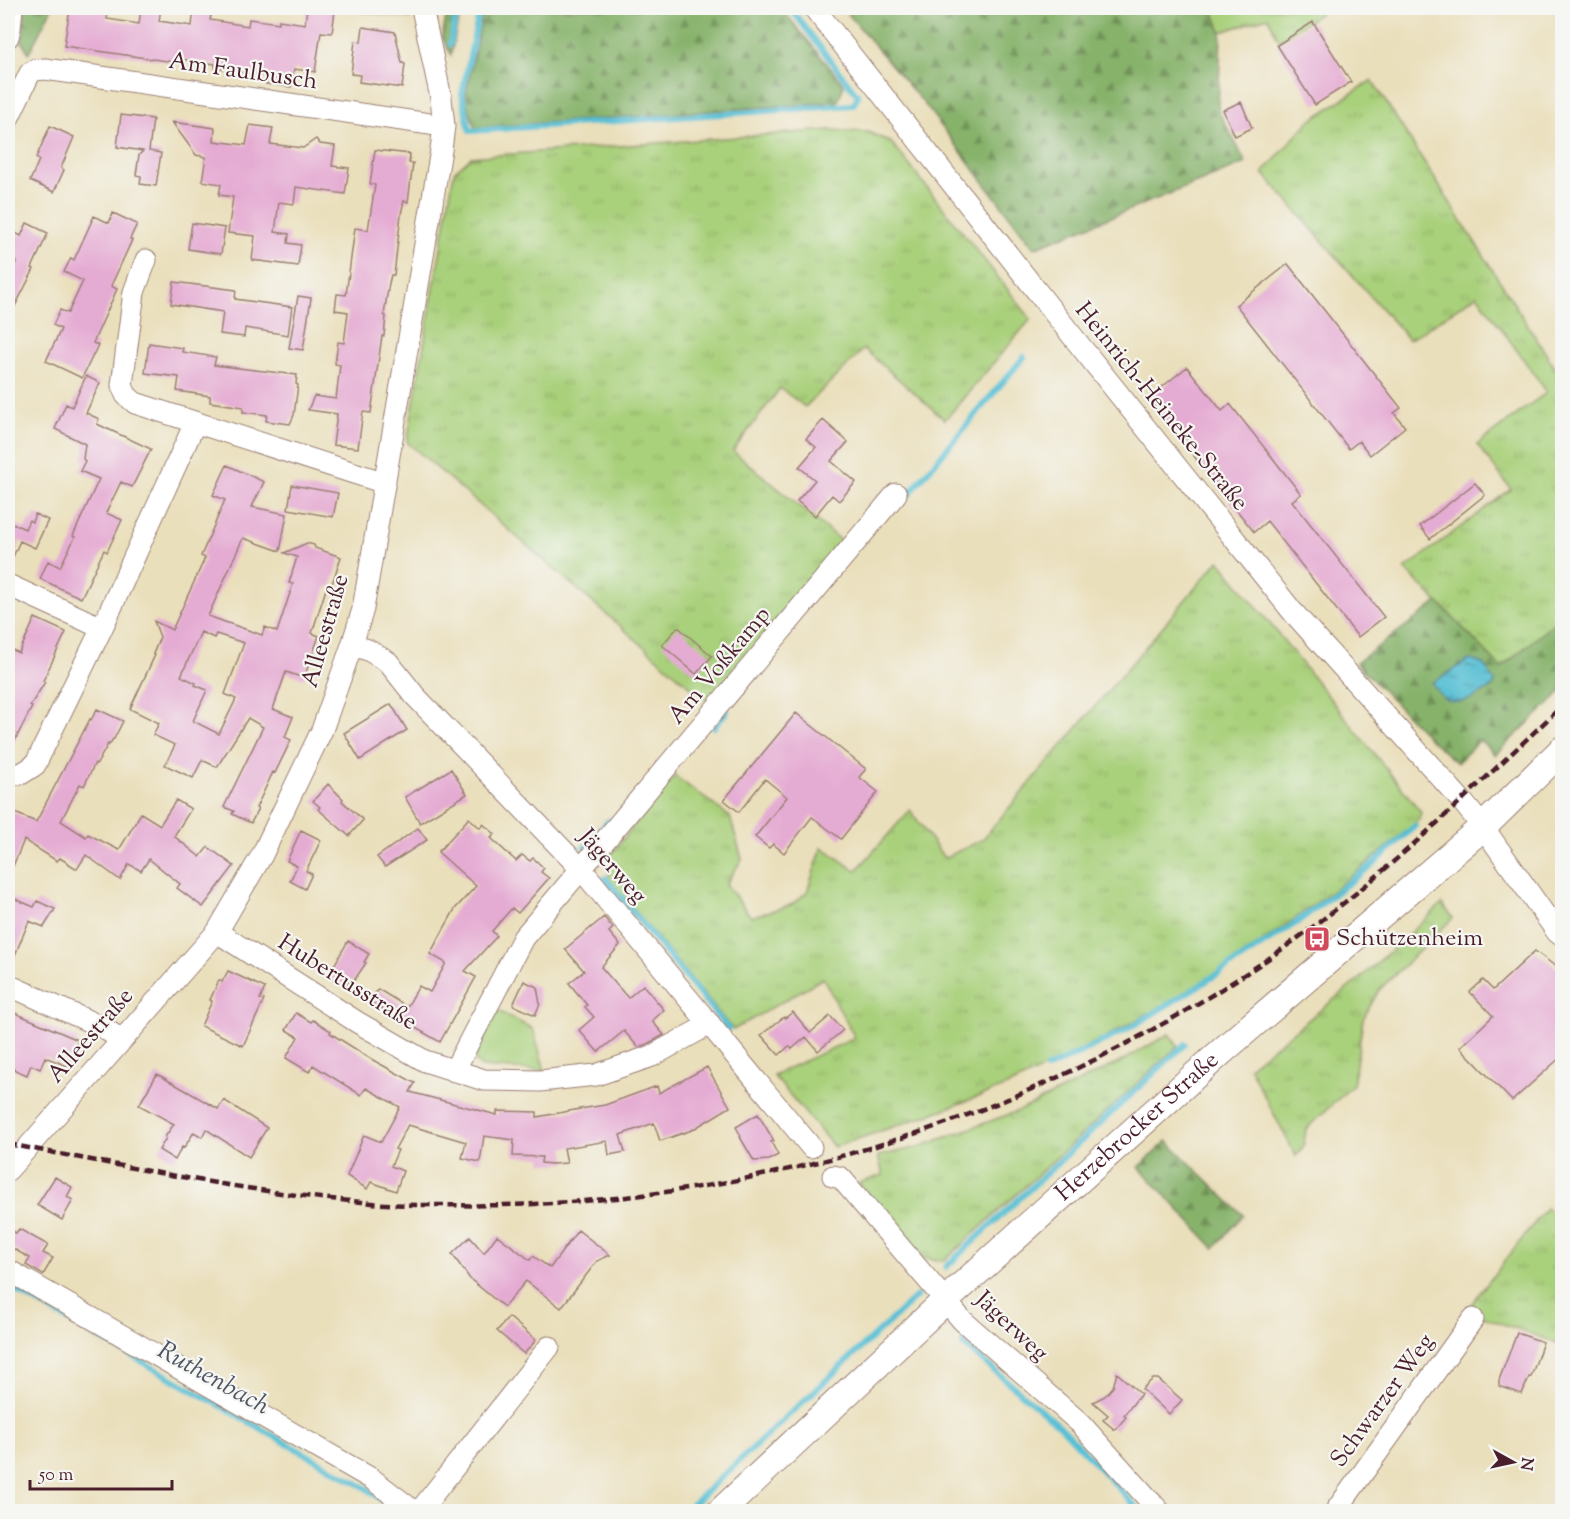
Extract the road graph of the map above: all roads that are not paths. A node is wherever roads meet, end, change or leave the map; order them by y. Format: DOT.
graph roads {
  1 [pos="12,8"];
  2 [pos="422,8"];
  3 [pos="813,8"];
  4 [pos="8,37"];
  5 [pos="8,119"];
  6 [pos="444,126"];
  7 [pos="146,260"];
  8 [pos="195,423"];
  9 [pos="385,483"];
  10 [pos="896,494"];
  11 [pos="8,585"];
  12 [pos="102,628"];
  13 [pos="352,645"];
  14 [pos="1563,750"];
  15 [pos="8,774"];
  16 [pos="1483,826"];
  17 [pos="582,870"];
  18 [pos="217,932"];
  19 [pos="1563,936"];
  20 [pos="8,985"];
  21 [pos="710,1024"];
  22 [pos="121,1040"];
  23 [pos="454,1071"];
  24 [pos="811,1147"];
  25 [pos="8,1170"];
  26 [pos="833,1176"];
  27 [pos="8,1270"];
  28 [pos="946,1300"];
  29 [pos="1473,1319"];
  30 [pos="549,1347"];
  31 [pos="417,1512"];
  32 [pos="720,1512"];
  33 [pos="1160,1512"];
  34 [pos="1335,1512"];
  1 -- 4 [label="street"];
  2 -- 6 [label="street, Alleestraße"];
  3 -- 16 [label="street, Heinrich-Heineke-Straße"];
  5 -- 6 [label="street, Am Faulbusch"];
  6 -- 9 [label="street, Alleestraße"];
  7 -- 8 [label="street"];
  8 -- 9 [label="street"];
  8 -- 12 [label="street"];
  9 -- 13 [label="street, Alleestraße"];
  10 -- 17 [label="street, Am Voßkamp"];
  11 -- 12 [label="street"];
  12 -- 15 [label="street"];
  13 -- 17 [label="street, Jägerweg"];
  13 -- 18 [label="street, Alleestraße"];
  14 -- 16 [label="main road, Herzebrocker Straße"];
  16 -- 19 [label="street, Heinrich-Heineke-Straße"];
  16 -- 28 [label="main road, Herzebrocker Straße"];
  17 -- 21 [label="street, Jägerweg"];
  17 -- 23 [label="street"];
  18 -- 22 [label="street, Alleestraße"];
  18 -- 23 [label="street, Hubertusstraße"];
  20 -- 22 [label="street"];
  21 -- 23 [label="street, Hubertusstraße"];
  21 -- 24 [label="street, Jägerweg"];
  22 -- 25 [label="street, Alleestraße"];
  26 -- 28 [label="street, Jägerweg"];
  27 -- 31 [label="street"];
  28 -- 32 [label="main road, Herzebrocker Straße"];
  28 -- 33 [label="street, Jägerweg"];
  29 -- 34 [label="street, Schwarzer Weg"];
  30 -- 31 [label="street"];
}
